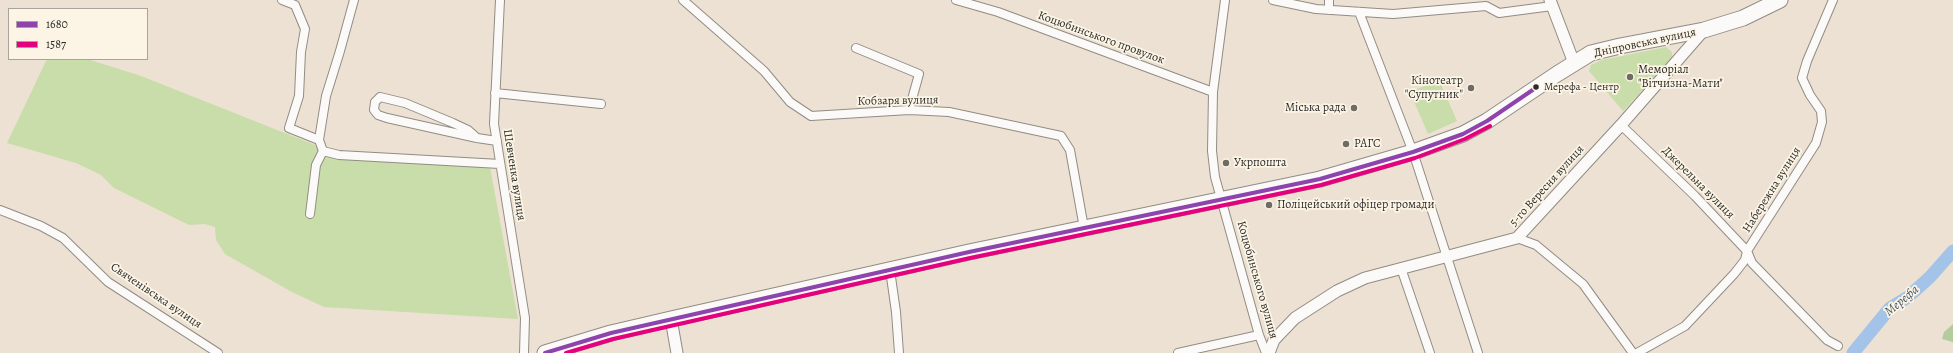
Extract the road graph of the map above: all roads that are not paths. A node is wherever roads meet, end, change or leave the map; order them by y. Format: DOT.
graph roads {
  1 [pos="282,0"];
  2 [pos="354,0"];
  3 [pos="500,0"];
  4 [pos="683,0"];
  5 [pos="956,0"];
  6 [pos="1226,0"];
  7 [pos="1273,0"];
  8 [pos="1329,0"];
  9 [pos="1780,0"];
  10 [pos="1833,0"];
  11 [pos="1551,3"];
  12 [pos="1329,10"];
  13 [pos="1359,12"];
  14 [pos="1704,30"];
  15 [pos="856,48"];
  16 [pos="1574,62"];
  17 [pos="1213,92"];
  18 [pos="495,93"];
  19 [pos="601,104"];
  20 [pos="909,110"];
  21 [pos="1621,125"];
  22 [pos="476,138"];
  23 [pos="319,140"];
  24 [pos="496,141"];
  25 [pos="323,151"];
  26 [pos="1413,152"];
  27 [pos="500,164"];
  28 [pos="1221,200"];
  29 [pos="0,210"];
  30 [pos="310,214"];
  31 [pos="1084,228"];
  32 [pos="1517,238"];
  33 [pos="1748,251"];
  34 [pos="1447,257"];
  35 [pos="1402,268"];
  36 [pos="890,270"];
  37 [pos="671,319"];
  38 [pos="1259,335"];
  39 [pos="1838,346"];
  40 [pos="218,353"];
  41 [pos="524,353"];
  42 [pos="545,353"];
  43 [pos="677,353"];
  44 [pos="899,353"];
  45 [pos="1178,353"];
  46 [pos="1267,353"];
  47 [pos="1430,353"];
  48 [pos="1478,353"];
  49 [pos="1633,353"];
  50 [pos="1637,353"];
  1 -- 23 [label="street"];
  2 -- 23 [label="street"];
  3 -- 18 [label="street, Шевченка вулиця"];
  4 -- 20 [label="street, Кобзаря вулиця"];
  5 -- 17 [label="street, Коцюбинського провулок"];
  6 -- 17 [label="street, Коцюбинського вулиця"];
  7 -- 12 [label="street"];
  8 -- 12 [label="street"];
  9 -- 14 [label="highway, Дніпровська вулиця"];
  10 -- 33 [label="street, Набережна вулиця"];
  11 -- 13 [label="street"];
  11 -- 16 [label="street"];
  12 -- 13 [label="street"];
  13 -- 26 [label="street"];
  14 -- 16 [label="highway, Дніпровська вулиця"];
  14 -- 21 [label="street, 5-го Вересня вулиця"];
  15 -- 20 [label="street"];
  16 -- 26 [label="highway, Дніпровська вулиця"];
  17 -- 28 [label="street, Коцюбинського вулиця"];
  18 -- 19 [label="street"];
  18 -- 24 [label="street, Шевченка вулиця"];
  20 -- 31 [label="street, Кобзаря вулиця"];
  21 -- 32 [label="street, 5-го Вересня вулиця"];
  21 -- 33 [label="street, Джерельна вулиця"];
  22 -- 22 [label="street"];
  22 -- 24 [label="street"];
  23 -- 25 [label="street"];
  24 -- 27 [label="street, Шевченка вулиця"];
  25 -- 27 [label="street"];
  25 -- 30 [label="street"];
  26 -- 28 [label="highway, Дніпровська вулиця"];
  26 -- 34 [label="street"];
  27 -- 41 [label="street, Шевченка вулиця"];
  28 -- 31 [label="highway, Дніпровська вулиця"];
  28 -- 38 [label="street, Коцюбинського вулиця"];
  29 -- 40 [label="street, Свяченівська вулиця"];
  31 -- 36 [label="highway, Дніпровська вулиця"];
  32 -- 34 [label="street, 5-го Вересня вулиця"];
  32 -- 49 [label="street"];
  33 -- 39 [label="street, Джерельна вулиця"];
  33 -- 50 [label="street, Набережна вулиця"];
  34 -- 35 [label="street, 5-го Вересня вулиця"];
  34 -- 48 [label="street"];
  35 -- 46 [label="street, 5-го Вересня вулиця"];
  35 -- 47 [label="street"];
  36 -- 37 [label="highway, Дніпровська вулиця"];
  36 -- 44 [label="street"];
  37 -- 42 [label="highway, Дніпровська вулиця"];
  37 -- 43 [label="street"];
  38 -- 45 [label="street"];
  38 -- 46 [label="street, Коцюбинського вулиця"];
}
